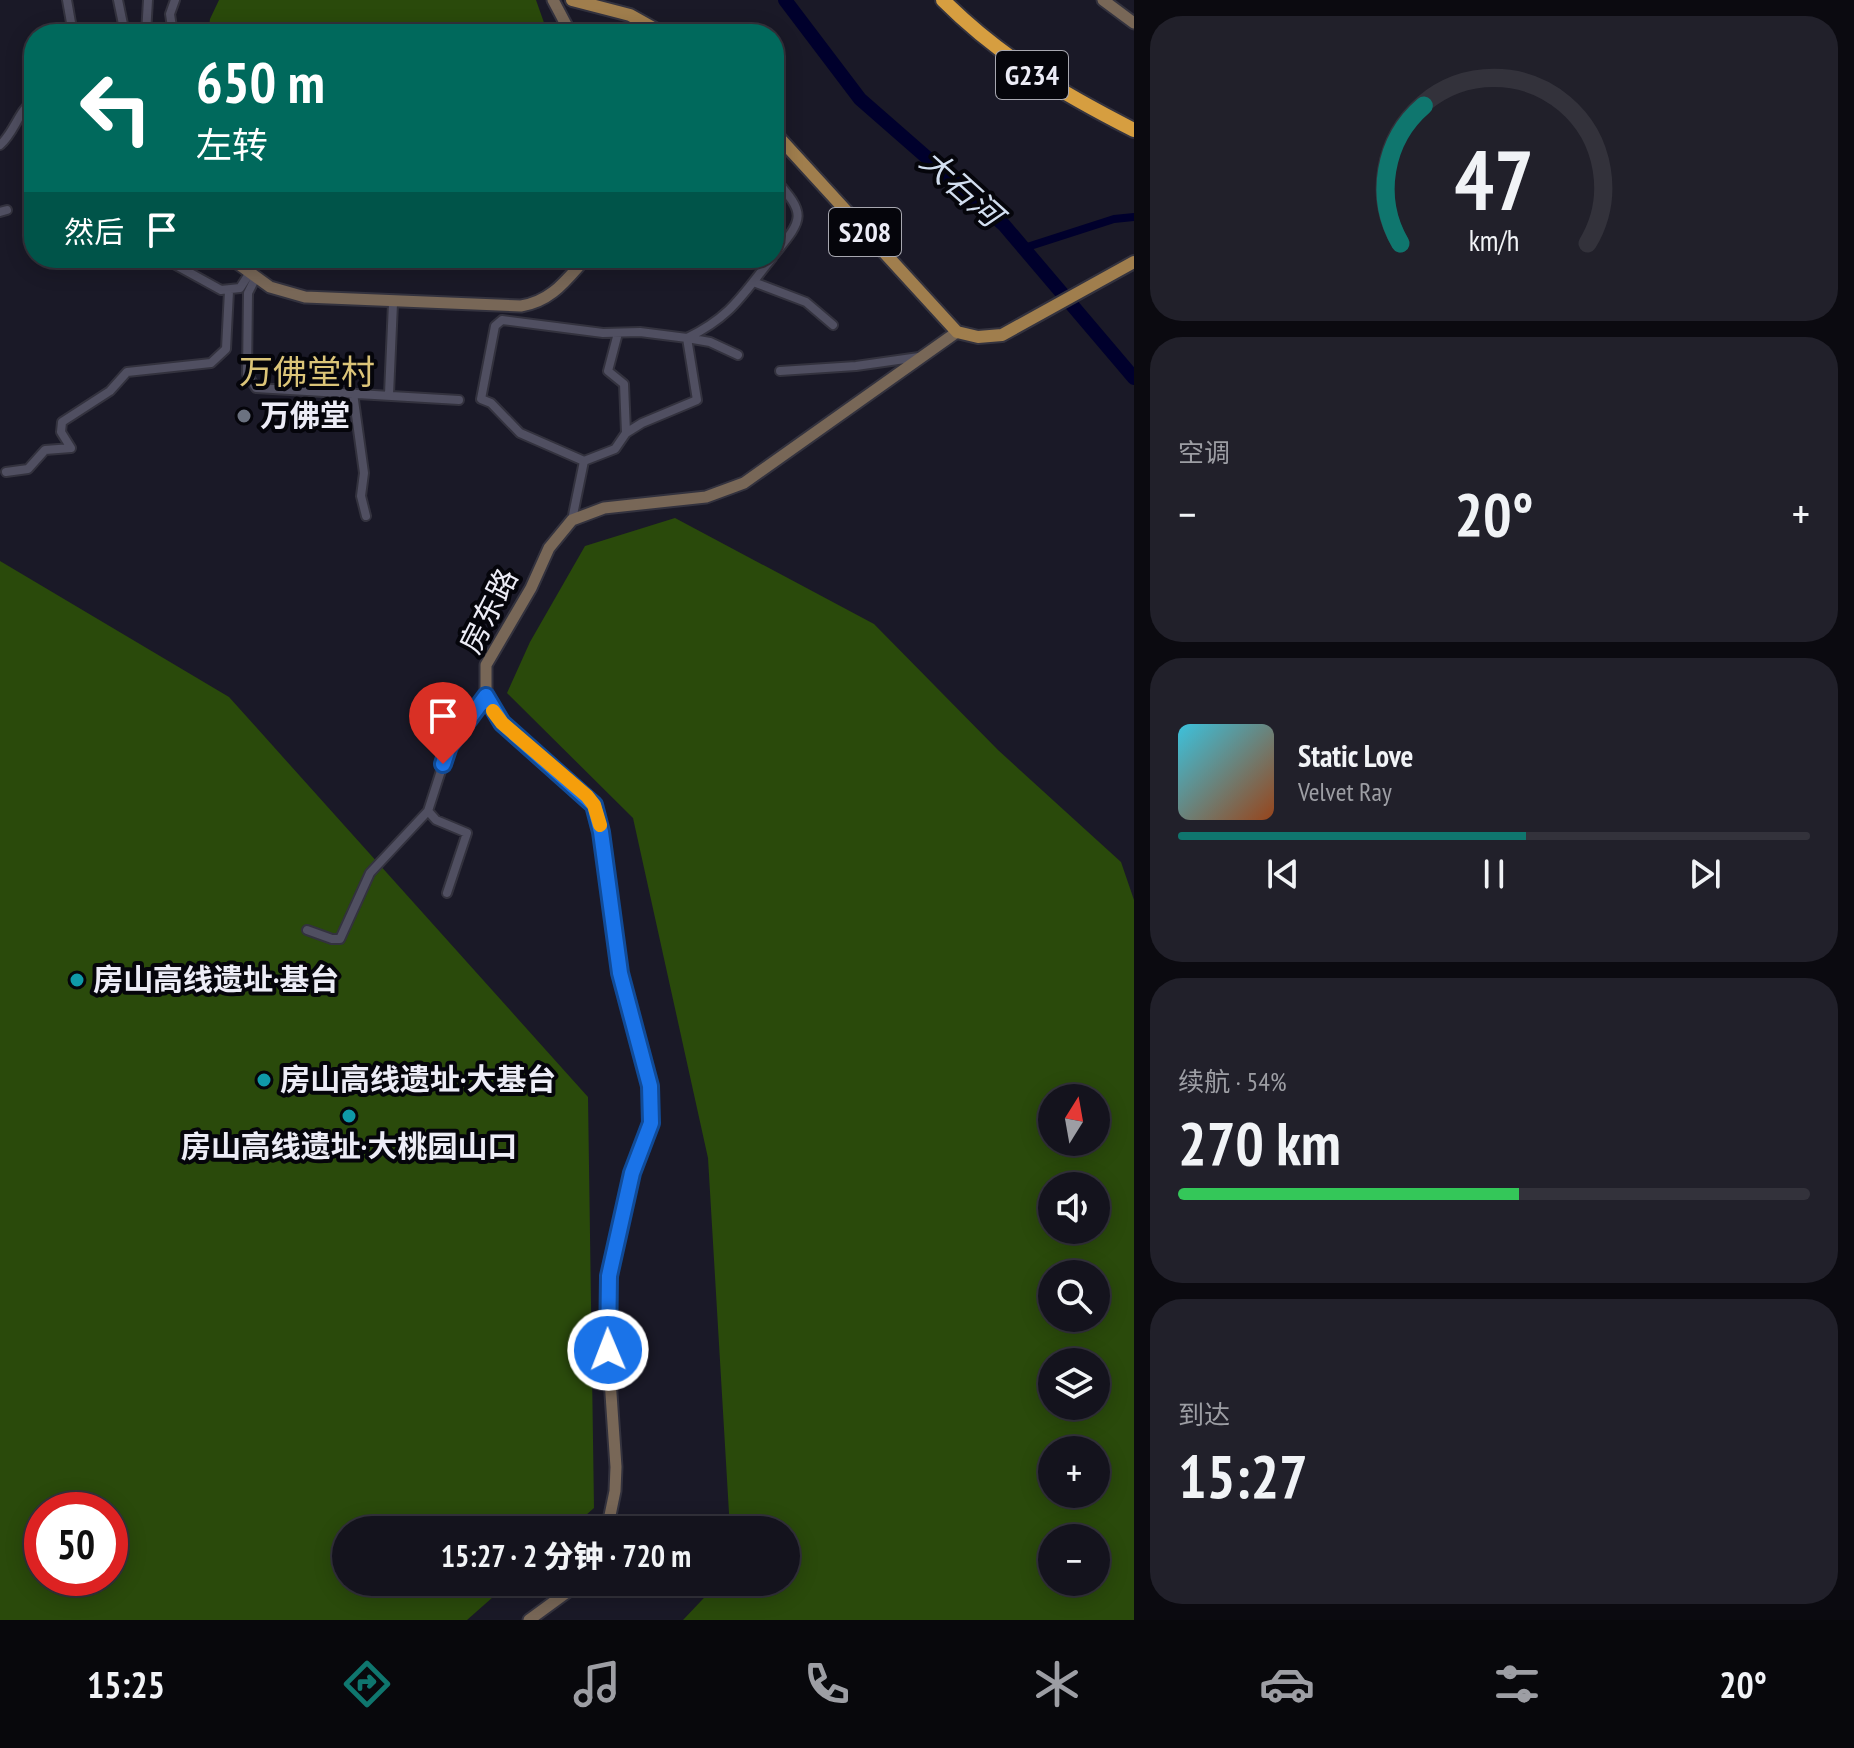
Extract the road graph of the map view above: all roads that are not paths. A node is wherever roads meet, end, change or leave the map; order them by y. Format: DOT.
graph roads {
  1 [pos="67,0"];
  2 [pos="118,0"];
  3 [pos="148,0"];
  4 [pos="175,0"];
  5 [pos="553,0"];
  6 [pos="572,0"];
  7 [pos="943,0"];
  8 [pos="1103,0"];
  9 [pos="1134,23"];
  10 [pos="71,24"];
  11 [pos="123,24"];
  12 [pos="147,24"];
  13 [pos="172,24"];
  14 [pos="566,24"];
  15 [pos="646,24"];
  16 [pos="24,111"];
  17 [pos="1134,130"];
  18 [pos="784,143"];
  19 [pos="0,145"];
  20 [pos="784,190"];
  21 [pos="784,243"];
  22 [pos="1131,264"];
  23 [pos="180,268"];
  24 [pos="242,268"];
  25 [pos="577,268"];
  26 [pos="766,268"];
  27 [pos="252,276"];
  28 [pos="756,283"];
  29 [pos="229,291"];
  30 [pos="393,303"];
  31 [pos="833,325"];
  32 [pos="957,332"];
  33 [pos="618,333"];
  34 [pos="687,338"];
  35 [pos="738,355"];
  36 [pos="923,356"];
  37 [pos="780,371"];
  38 [pos="353,393"];
  39 [pos="389,394"];
  40 [pos="459,400"];
  41 [pos="626,433"];
  42 [pos="584,461"];
  43 [pos="6,472"];
  44 [pos="366,516"];
  45 [pos="572,520"];
  46 [pos="486,696"];
  47 [pos="428,811"];
  48 [pos="447,893"];
  49 [pos="307,930"];
  50 [pos="609,1516"];
  51 [pos="562,1596"];
  52 [pos="529,1620"];
  1 -- 10 [label="street"];
  2 -- 11 [label="street"];
  3 -- 12 [label="street"];
  4 -- 13 [label="street"];
  5 -- 14 [label="main road"];
  6 -- 15 [label="main road"];
  7 -- 17 [label="highway, G234"];
  8 -- 9 [label="main road"];
  16 -- 19 [label="street"];
  18 -- 32 [label="main road, S208"];
  20 -- 21 [label="street"];
  22 -- 32 [label="main road"];
  23 -- 29 [label="street"];
  24 -- 27 [label="main road"];
  25 -- 30 [label="main road"];
  26 -- 28 [label="street"];
  27 -- 29 [label="street"];
  27 -- 30 [label="main road"];
  27 -- 38 [label="street"];
  28 -- 31 [label="street"];
  28 -- 34 [label="street"];
  29 -- 43 [label="street"];
  30 -- 39 [label="street"];
  32 -- 36 [label="main road"];
  33 -- 34 [label="street"];
  33 -- 41 [label="street"];
  33 -- 42 [label="street"];
  34 -- 35 [label="street"];
  34 -- 41 [label="street"];
  36 -- 37 [label="street"];
  36 -- 45 [label="main road"];
  38 -- 39 [label="street"];
  38 -- 44 [label="street"];
  39 -- 40 [label="street"];
  41 -- 42 [label="street"];
  42 -- 45 [label="street"];
  45 -- 46 [label="main road, 房东路"];
  46 -- 47 [label="street"];
  46 -- 50 [label="main road, 房东路"];
  47 -- 48 [label="street"];
  47 -- 49 [label="street"];
  51 -- 52 [label="main road"];
}
